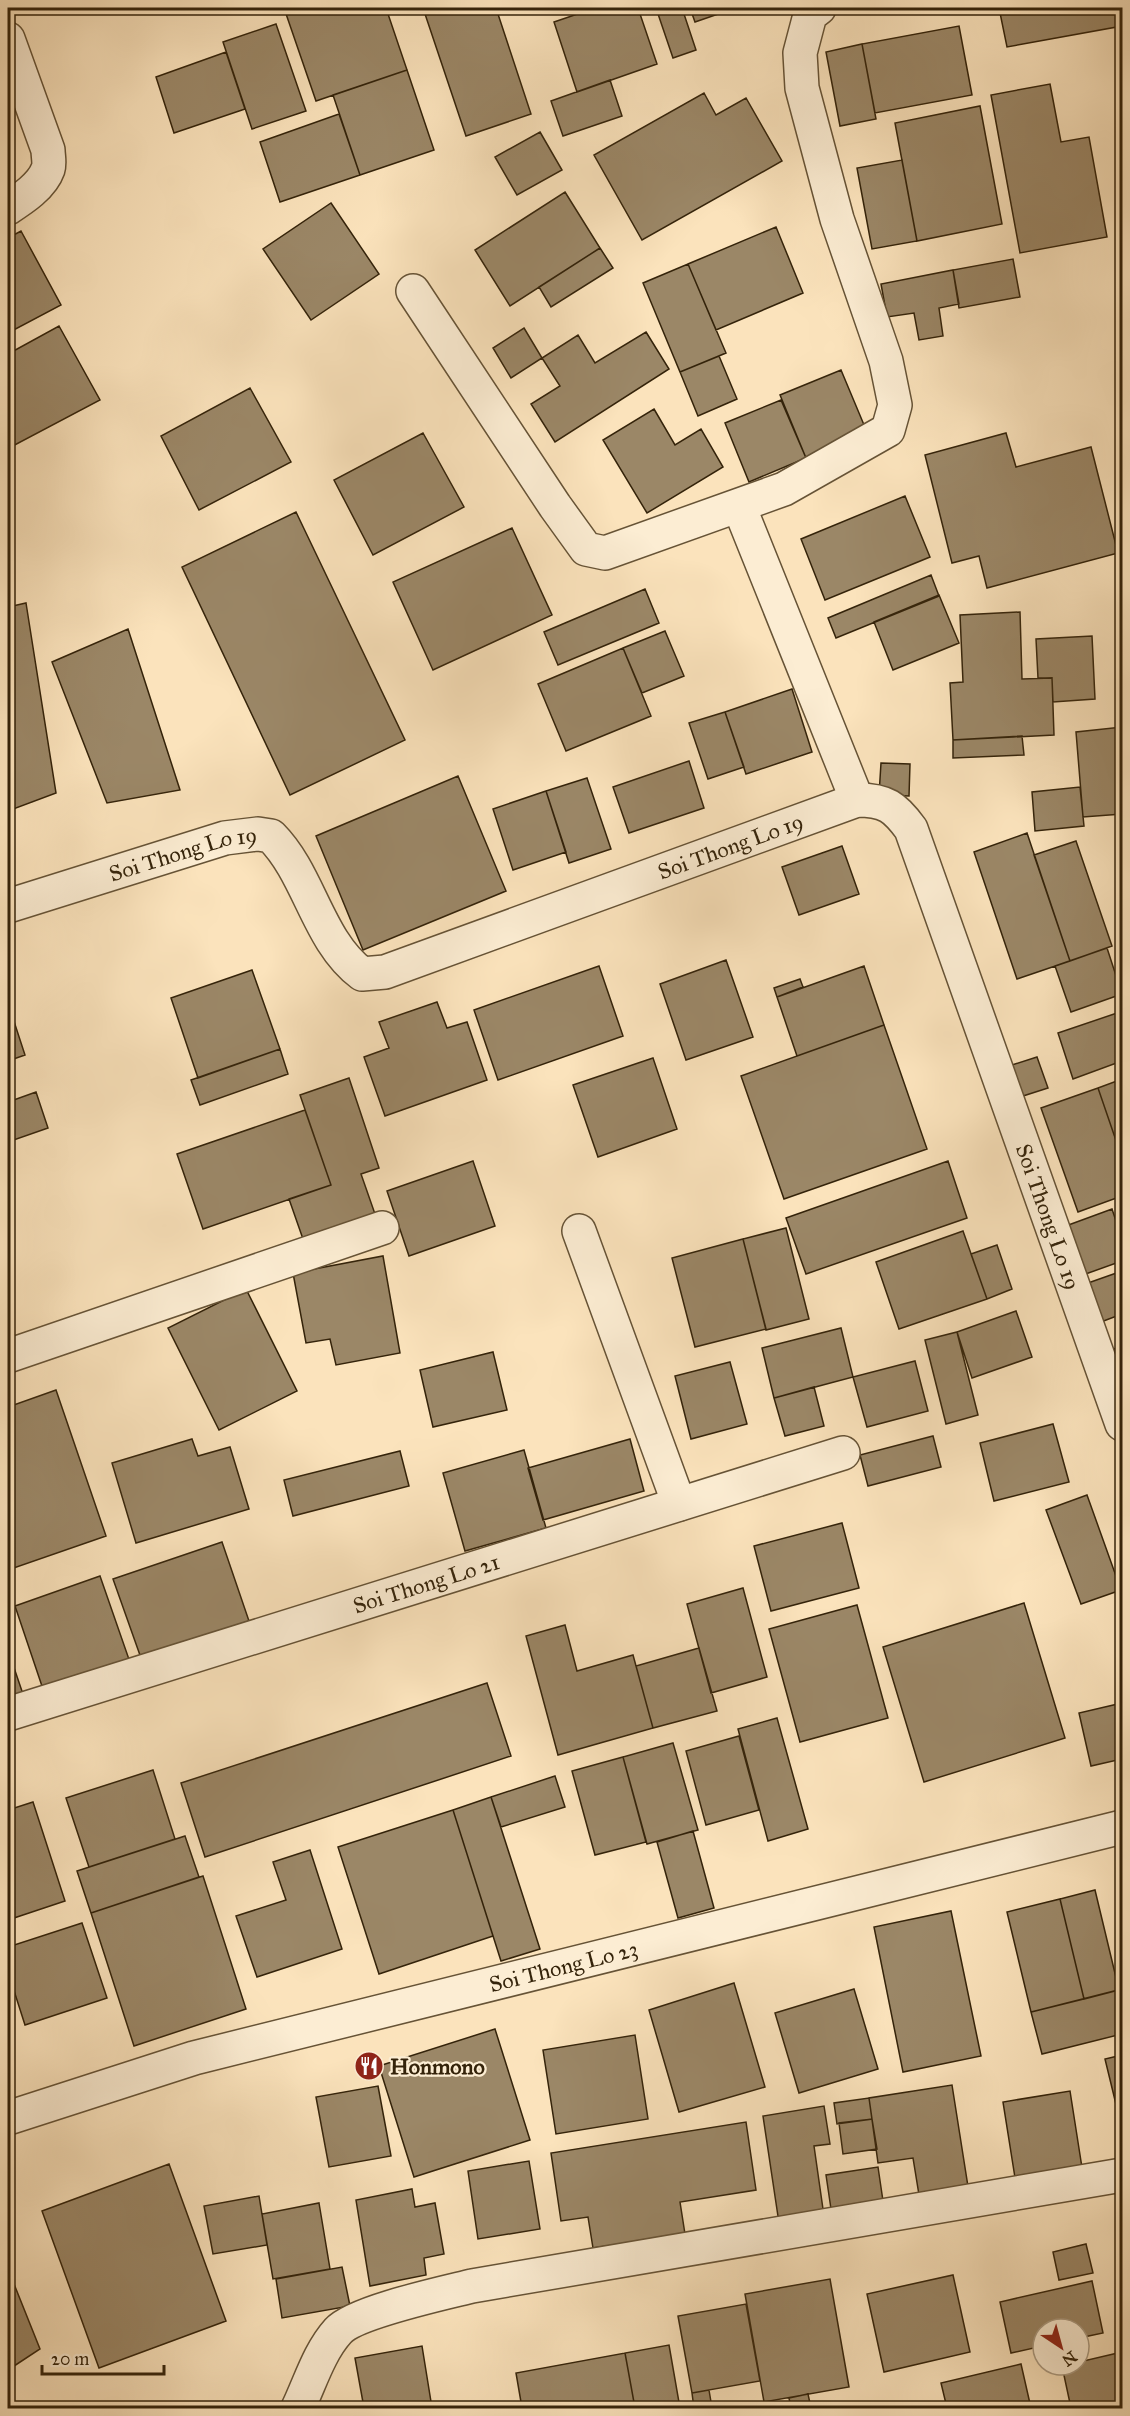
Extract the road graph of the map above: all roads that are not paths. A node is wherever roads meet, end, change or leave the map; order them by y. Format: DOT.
graph roads {
  1 [pos="819,8"];
  2 [pos="8,39"];
  3 [pos="8,208"];
  4 [pos="413,291"];
  5 [pos="739,506"];
  6 [pos="857,800"];
  7 [pos="8,906"];
  8 [pos="382,1228"];
  9 [pos="579,1231"];
  10 [pos="8,1356"];
  11 [pos="1122,1424"];
  12 [pos="843,1454"];
  13 [pos="679,1504"];
  14 [pos="8,1714"];
  15 [pos="1122,1827"];
  16 [pos="8,2118"];
  17 [pos="1122,2175"];
  18 [pos="298,2409"];
  1 -- 5 [label="street"];
  2 -- 3 [label="street"];
  4 -- 5 [label="street"];
  5 -- 6 [label="street"];
  6 -- 7 [label="street, Soi Thong Lo 19"];
  6 -- 11 [label="street, Soi Thong Lo 19"];
  8 -- 10 [label="street"];
  9 -- 13 [label="street"];
  12 -- 13 [label="street, Soi Thong Lo 21"];
  13 -- 14 [label="street, Soi Thong Lo 21"];
  15 -- 16 [label="street, Soi Thong Lo 23"];
  17 -- 18 [label="street"];
}
